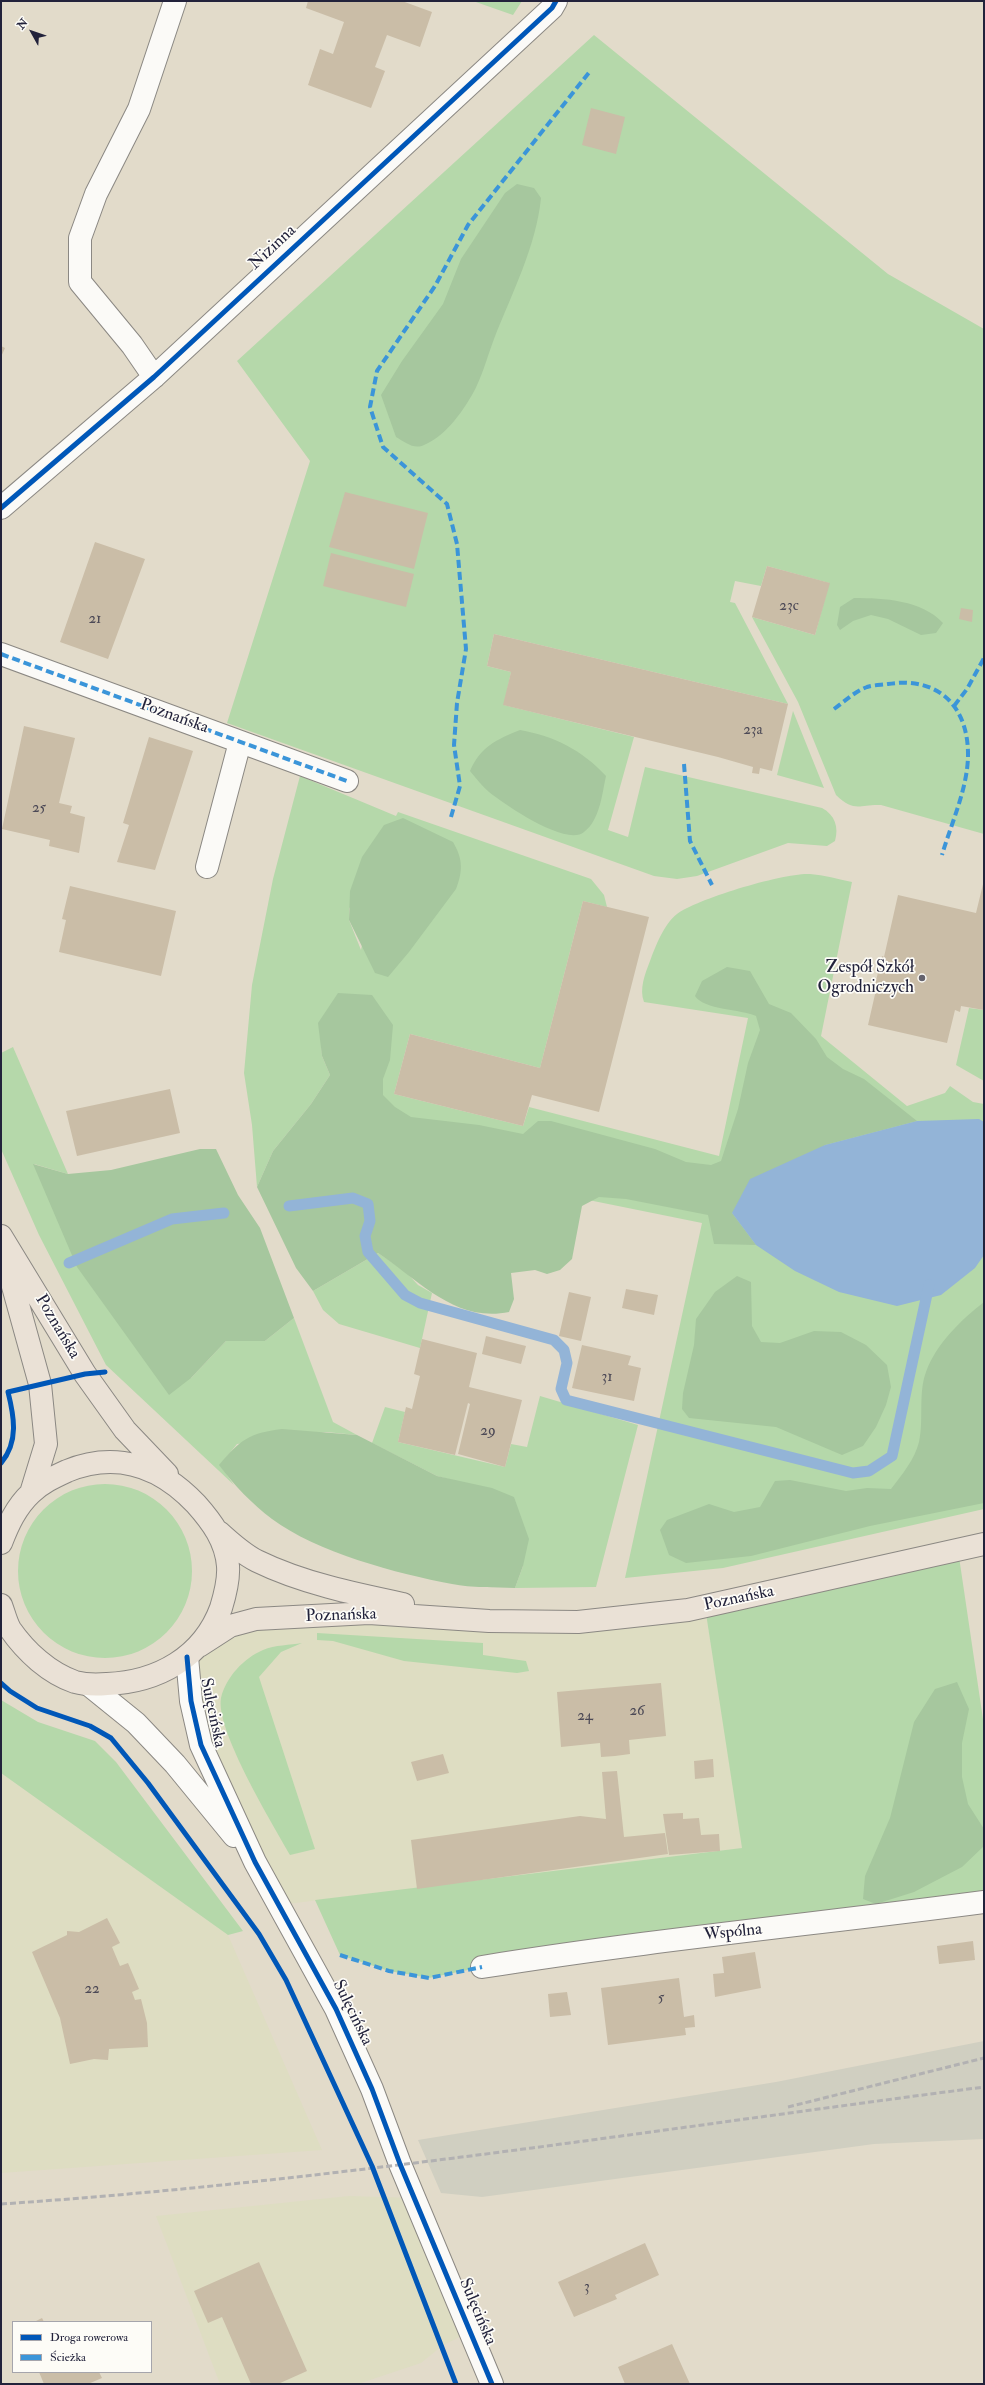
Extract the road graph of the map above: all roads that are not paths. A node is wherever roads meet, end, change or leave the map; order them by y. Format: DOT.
graph roads {
  1 [pos="175,1"];
  2 [pos="556,1"];
  3 [pos="154,377"];
  4 [pos="1,508"];
  5 [pos="1,654"];
  6 [pos="240,742"];
  7 [pos="347,781"];
  8 [pos="207,867"];
  9 [pos="1,1236"];
  10 [pos="1,1243"];
  11 [pos="180,1487"];
  12 [pos="31,1493"];
  13 [pos="218,1532"];
  14 [pos="1,1543"];
  15 [pos="984,1544"];
  16 [pos="1,1605"];
  17 [pos="489,1620"];
  18 [pos="193,1652"];
  19 [pos="89,1685"];
  20 [pos="255,1862"];
  21 [pos="984,1902"];
  22 [pos="482,1967"];
  23 [pos="492,2384"];
  1 -- 3 [label="street"];
  2 -- 3 [label="street, Nizinna"];
  3 -- 4 [label="street, Nizinna"];
  5 -- 6 [label="street, Poznańska"];
  6 -- 7 [label="street, Poznańska"];
  6 -- 8 [label="street"];
  9 -- 11 [label="main road, Poznańska"];
  10 -- 12 [label="main road, Poznańska"];
  11 -- 12 [label="main road"];
  11 -- 13 [label="main road"];
  12 -- 14 [label="main road"];
  13 -- 17 [label="main road, Poznańska"];
  13 -- 18 [label="main road"];
  15 -- 17 [label="main road, Poznańska"];
  16 -- 19 [label="main road, Poznańska"];
  17 -- 18 [label="main road, Poznańska"];
  18 -- 19 [label="main road, Poznańska"];
  18 -- 20 [label="street, Sulęcińska"];
  19 -- 20 [label="street, Sulęcińska"];
  20 -- 23 [label="street, Sulęcińska"];
  21 -- 22 [label="street, Wspólna"];
}
